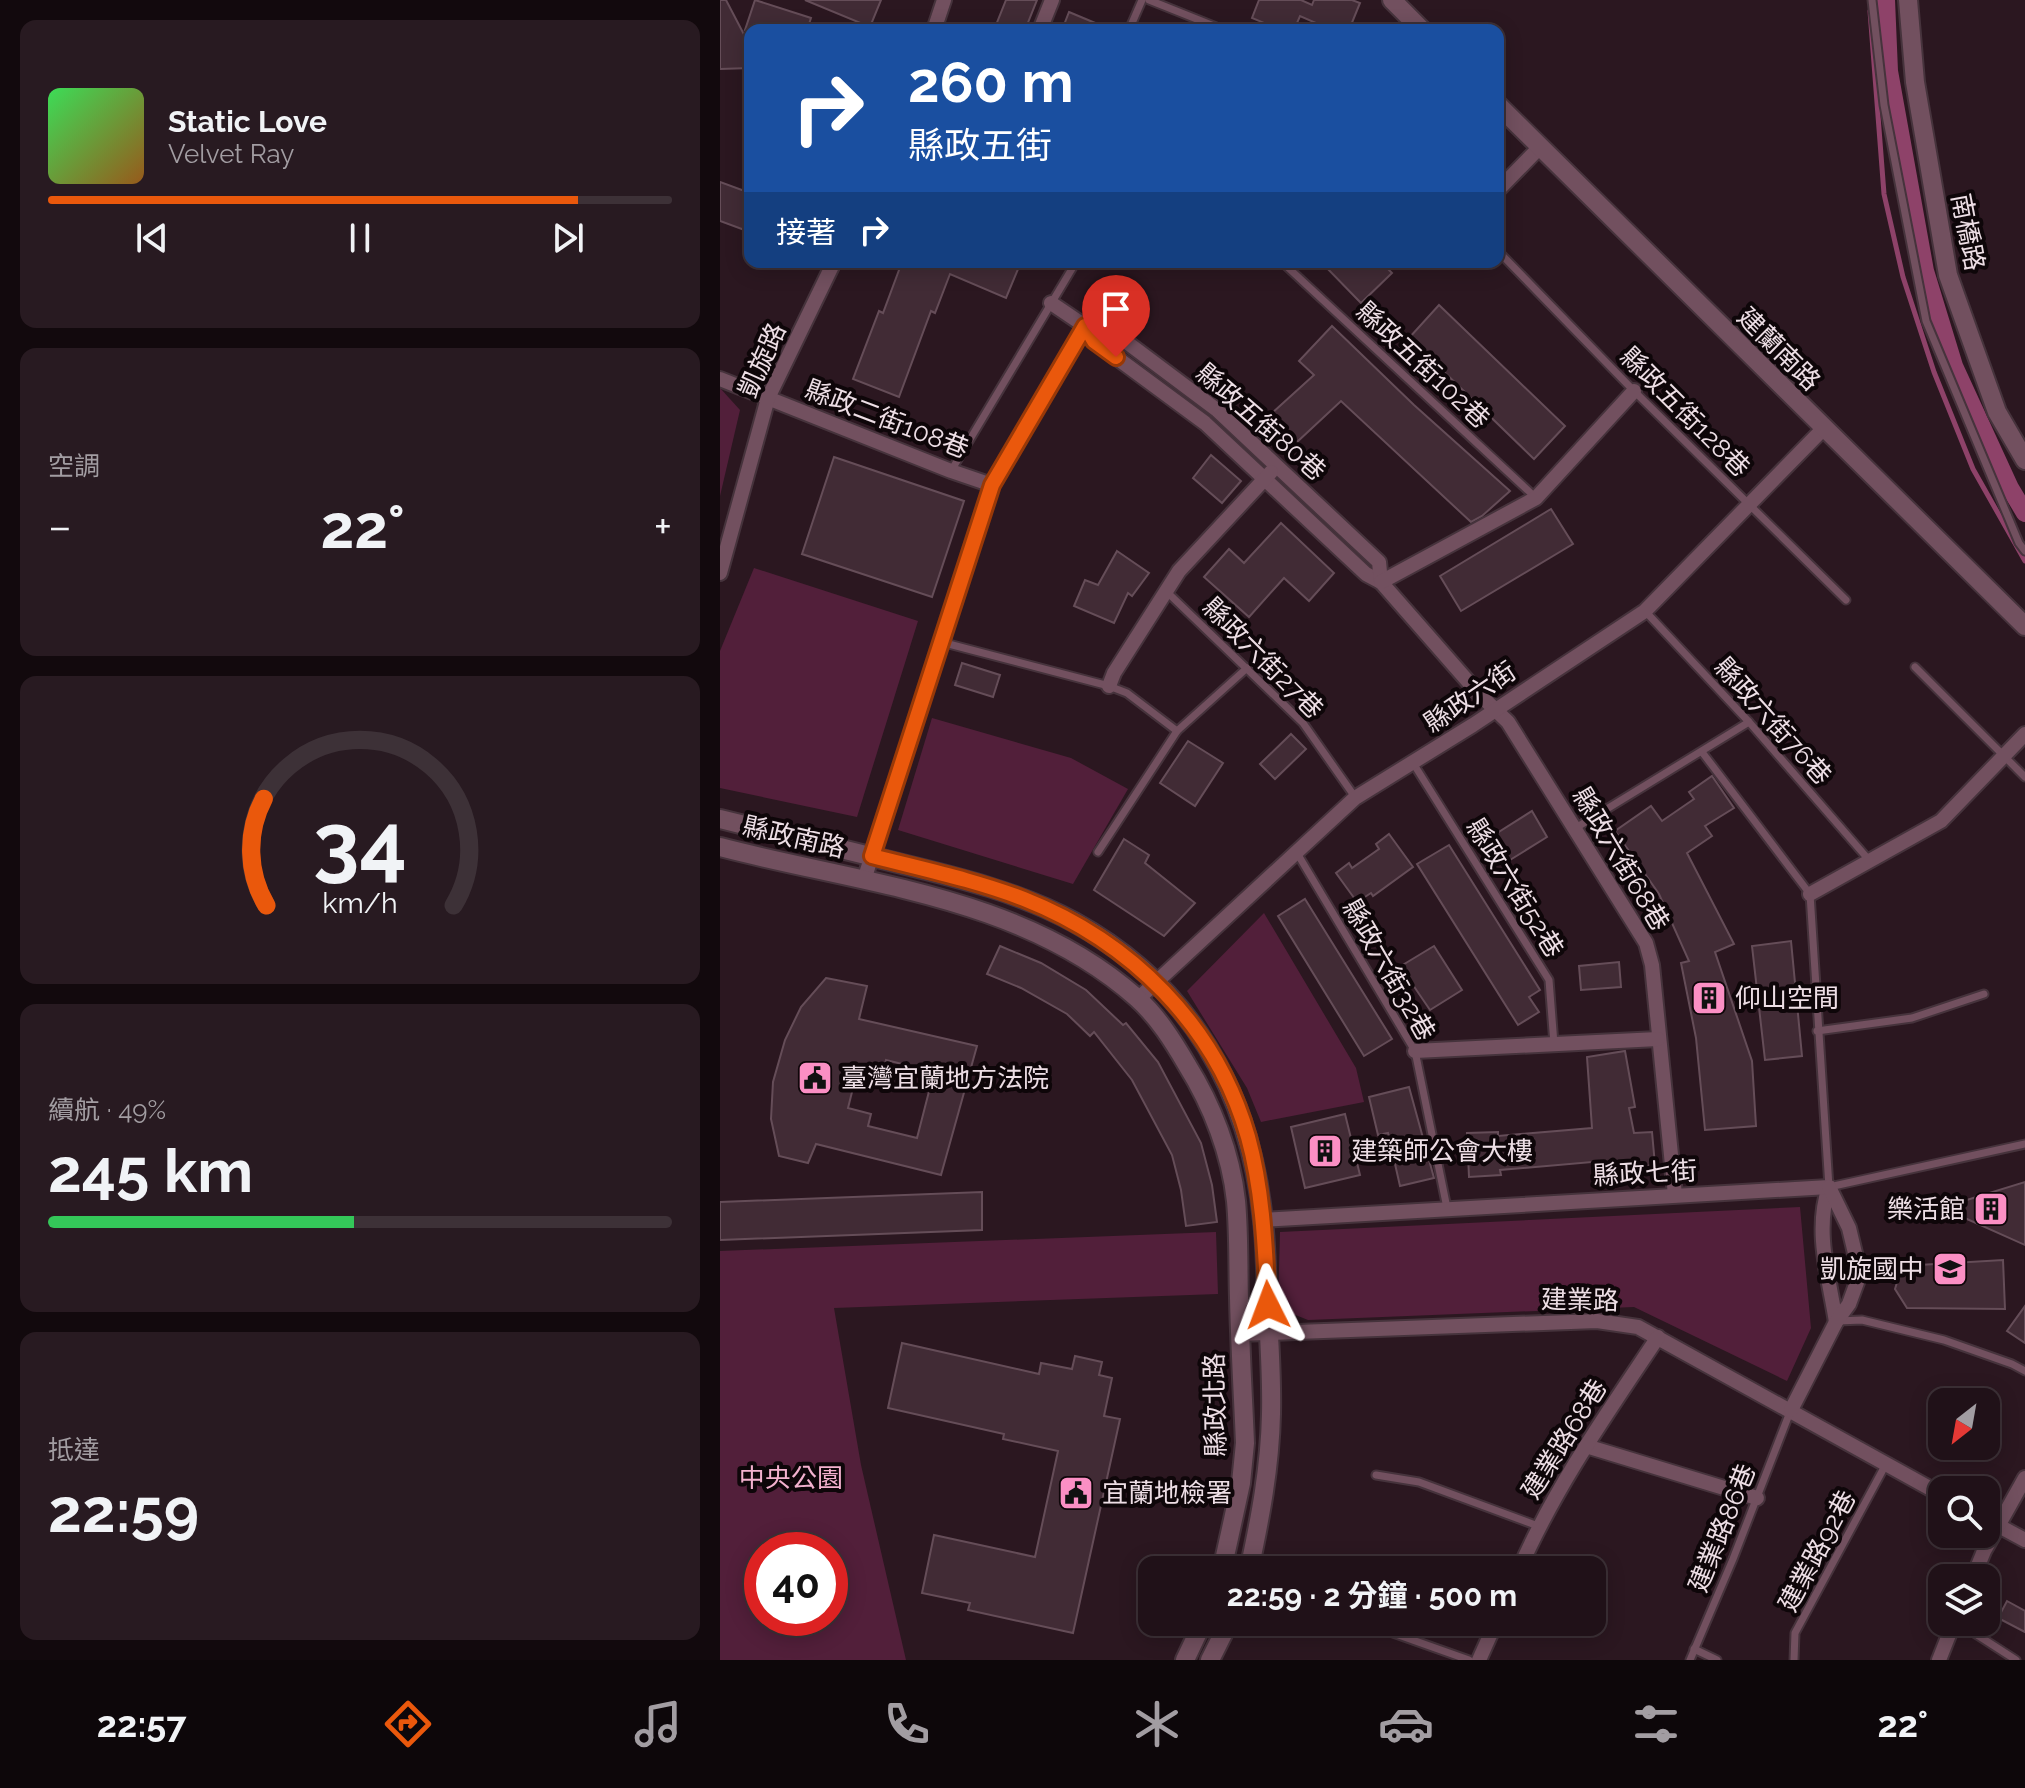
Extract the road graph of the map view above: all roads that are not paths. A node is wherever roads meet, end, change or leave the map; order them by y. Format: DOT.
graph roads {
  1 [pos="944,0"];
  2 [pos="1052,0"];
  3 [pos="1142,0"];
  4 [pos="1149,0"];
  5 [pos="1392,0"];
  6 [pos="1872,0"];
  7 [pos="1908,0"];
  8 [pos="936,24"];
  9 [pos="1042,24"];
  10 [pos="1132,24"];
  11 [pos="1209,24"];
  12 [pos="1416,24"];
  13 [pos="1504,111"];
  14 [pos="1540,147"];
  15 [pos="1504,184"];
  16 [pos="1504,257"];
  17 [pos="831,268"];
  18 [pos="1072,268"];
  19 [pos="1288,268"];
  20 [pos="1051,303"];
  21 [pos="1085,326"];
  22 [pos="720,379"];
  23 [pos="1634,391"];
  24 [pos="768,398"];
  25 [pos="1823,429"];
  26 [pos="2025,460"];
  27 [pos="1277,466"];
  28 [pos="951,471"];
  29 [pos="1264,479"];
  30 [pos="992,485"];
  31 [pos="1536,498"];
  32 [pos="1749,503"];
  33 [pos="2025,551"];
  34 [pos="720,573"];
  35 [pos="1381,582"];
  36 [pos="1165,590"];
  37 [pos="1846,600"];
  38 [pos="1645,611"];
  39 [pos="2025,626"];
  40 [pos="941,642"];
  41 [pos="1915,667"];
  42 [pos="1247,668"];
  43 [pos="1109,686"];
  44 [pos="1494,709"];
  45 [pos="1749,722"];
  46 [pos="1177,731"];
  47 [pos="2025,734"];
  48 [pos="1702,752"];
  49 [pos="2005,756"];
  50 [pos="1413,763"];
  51 [pos="2025,777"];
  52 [pos="1355,798"];
  53 [pos="720,819"];
  54 [pos="1574,829"];
  55 [pos="720,847"];
  56 [pos="1098,852"];
  57 [pos="1297,853"];
  58 [pos="872,856"];
  59 [pos="1869,860"];
  60 [pos="864,880"];
  61 [pos="1810,894"];
  62 [pos="1157,984"];
  63 [pos="1984,994"];
  64 [pos="1138,999"];
  65 [pos="1817,1031"];
  66 [pos="1658,1039"];
  67 [pos="1554,1044"];
  68 [pos="1415,1051"];
  69 [pos="2025,1144"];
  70 [pos="1829,1187"];
  71 [pos="1675,1195"];
  72 [pos="1447,1208"];
  73 [pos="1263,1220"];
  74 [pos="1836,1322"];
  75 [pos="1269,1333"];
  76 [pos="1240,1334"];
  77 [pos="1658,1337"];
  78 [pos="2025,1371"];
  79 [pos="1791,1410"];
  80 [pos="1586,1446"];
  81 [pos="1886,1464"];
  82 [pos="1376,1475"];
  83 [pos="2025,1478"];
  84 [pos="1928,1487"];
  85 [pos="1757,1498"];
  86 [pos="2000,1511"];
  87 [pos="1538,1526"];
  88 [pos="2000,1526"];
  89 [pos="2025,1540"];
  90 [pos="1225,1556"];
  91 [pos="1252,1556"];
  92 [pos="1525,1556"];
  93 [pos="1196,1636"];
  94 [pos="1222,1636"];
  95 [pos="1401,1636"];
  96 [pos="1490,1636"];
  97 [pos="1950,1636"];
  98 [pos="1978,1636"];
  99 [pos="1694,1649"];
  100 [pos="1185,1660"];
  101 [pos="1210,1660"];
  102 [pos="1469,1660"];
  103 [pos="1479,1660"];
  104 [pos="1690,1660"];
  105 [pos="1717,1660"];
  106 [pos="1794,1660"];
  107 [pos="1939,1660"];
  108 [pos="2016,1660"];
  1 -- 8 [label="street"];
  2 -- 9 [label="street"];
  3 -- 10 [label="lane"];
  4 -- 11 [label="lane"];
  5 -- 12 [label="street"];
  6 -- 33 [label="lane"];
  7 -- 26 [label="street, 南橋路"];
  13 -- 14 [label="street, 建蘭南路"];
  14 -- 15 [label="street"];
  14 -- 25 [label="street, 建蘭南路"];
  16 -- 23 [label="lane, 縣政五街128巷"];
  17 -- 24 [label="street, 凱旋路"];
  18 -- 20 [label="lane"];
  19 -- 31 [label="lane, 縣政五街102巷"];
  20 -- 21 [label="street, 縣政五街80巷"];
  20 -- 28 [label="lane"];
  21 -- 27 [label="street, 縣政五街80巷"];
  21 -- 29 [label="street, 縣政五街80巷"];
  21 -- 30 [label="lane"];
  22 -- 24 [label="street, 縣政二街108巷"];
  23 -- 31 [label="street"];
  23 -- 32 [label="lane, 縣政五街128巷"];
  24 -- 28 [label="street, 縣政二街108巷"];
  24 -- 34 [label="street, 凱旋路"];
  25 -- 32 [label="street, 縣政六街"];
  25 -- 39 [label="street, 建蘭南路"];
  27 -- 29 [label="street"];
  27 -- 35 [label="street, 縣政五街80巷"];
  28 -- 30 [label="street, 縣政二街108巷"];
  29 -- 35 [label="street, 縣政五街80巷"];
  29 -- 36 [label="street"];
  30 -- 40 [label="street"];
  31 -- 35 [label="street"];
  32 -- 37 [label="lane, 縣政五街128巷"];
  32 -- 38 [label="street, 縣政六街"];
  35 -- 44 [label="street, 縣政五街80巷"];
  36 -- 42 [label="lane, 縣政六街27巷"];
  36 -- 43 [label="street"];
  38 -- 44 [label="street, 縣政六街"];
  38 -- 45 [label="lane, 縣政六街76巷"];
  40 -- 43 [label="lane"];
  40 -- 58 [label="street"];
  41 -- 49 [label="lane"];
  42 -- 46 [label="lane"];
  42 -- 52 [label="lane, 縣政六街27巷"];
  43 -- 46 [label="lane"];
  44 -- 50 [label="street, 縣政六街"];
  44 -- 54 [label="street, 縣政六街68巷"];
  45 -- 48 [label="lane"];
  45 -- 59 [label="lane, 縣政六街76巷"];
  46 -- 56 [label="lane"];
  47 -- 49 [label="street"];
  48 -- 54 [label="lane"];
  48 -- 61 [label="lane"];
  49 -- 51 [label="lane"];
  49 -- 59 [label="street"];
  50 -- 52 [label="street, 縣政六街"];
  50 -- 67 [label="lane, 縣政六街52巷"];
  52 -- 57 [label="street, 縣政六街"];
  53 -- 58 [label="street, 縣政南路"];
  54 -- 66 [label="street, 縣政六街68巷"];
  55 -- 60 [label="street, 縣政南路"];
  57 -- 62 [label="street, 縣政六街"];
  57 -- 68 [label="lane, 縣政六街32巷"];
  58 -- 60 [label="street"];
  58 -- 62 [label="street, 縣政南路"];
  59 -- 61 [label="street"];
  60 -- 64 [label="street, 縣政南路"];
  61 -- 65 [label="lane"];
  62 -- 64 [label="street, 縣政六街"];
  62 -- 73 [label="street, 縣政南路"];
  63 -- 65 [label="lane"];
  64 -- 76 [label="street, 縣政南路"];
  65 -- 70 [label="lane"];
  66 -- 67 [label="street"];
  66 -- 71 [label="street, 縣政六街68巷"];
  67 -- 68 [label="street"];
  68 -- 72 [label="lane, 縣政六街32巷"];
  69 -- 70 [label="lane, 縣政七街"];
  70 -- 71 [label="street, 縣政七街"];
  70 -- 74 [label="street"];
  70 -- 74 [label="street"];
  71 -- 72 [label="street, 縣政七街"];
  72 -- 73 [label="street, 縣政七街"];
  73 -- 75 [label="street, 縣政南路"];
  74 -- 78 [label="lane"];
  74 -- 79 [label="street"];
  75 -- 76 [label="street, 建業路"];
  75 -- 77 [label="street, 建業路"];
  75 -- 91 [label="street, 縣政北路"];
  76 -- 90 [label="street, 縣政北路"];
  77 -- 79 [label="street, 建業路"];
  77 -- 80 [label="street, 建業路68巷"];
  79 -- 81 [label="street, 建業路"];
  79 -- 85 [label="lane, 建業路86巷"];
  80 -- 85 [label="street"];
  80 -- 87 [label="street, 建業路68巷"];
  81 -- 84 [label="street, 建業路"];
  81 -- 106 [label="lane, 建業路92巷"];
  82 -- 87 [label="lane"];
  83 -- 86 [label="street"];
  85 -- 99 [label="lane, 建業路86巷"];
  87 -- 92 [label="street, 建業路68巷"];
  88 -- 89 [label="street"];
  93 -- 100 [label="street"];
  94 -- 101 [label="street"];
  95 -- 102 [label="lane"];
  96 -- 103 [label="street"];
  97 -- 107 [label="street"];
  98 -- 108 [label="lane"];
  99 -- 104 [label="lane, 建業路86巷"];
  99 -- 105 [label="lane"];
}
